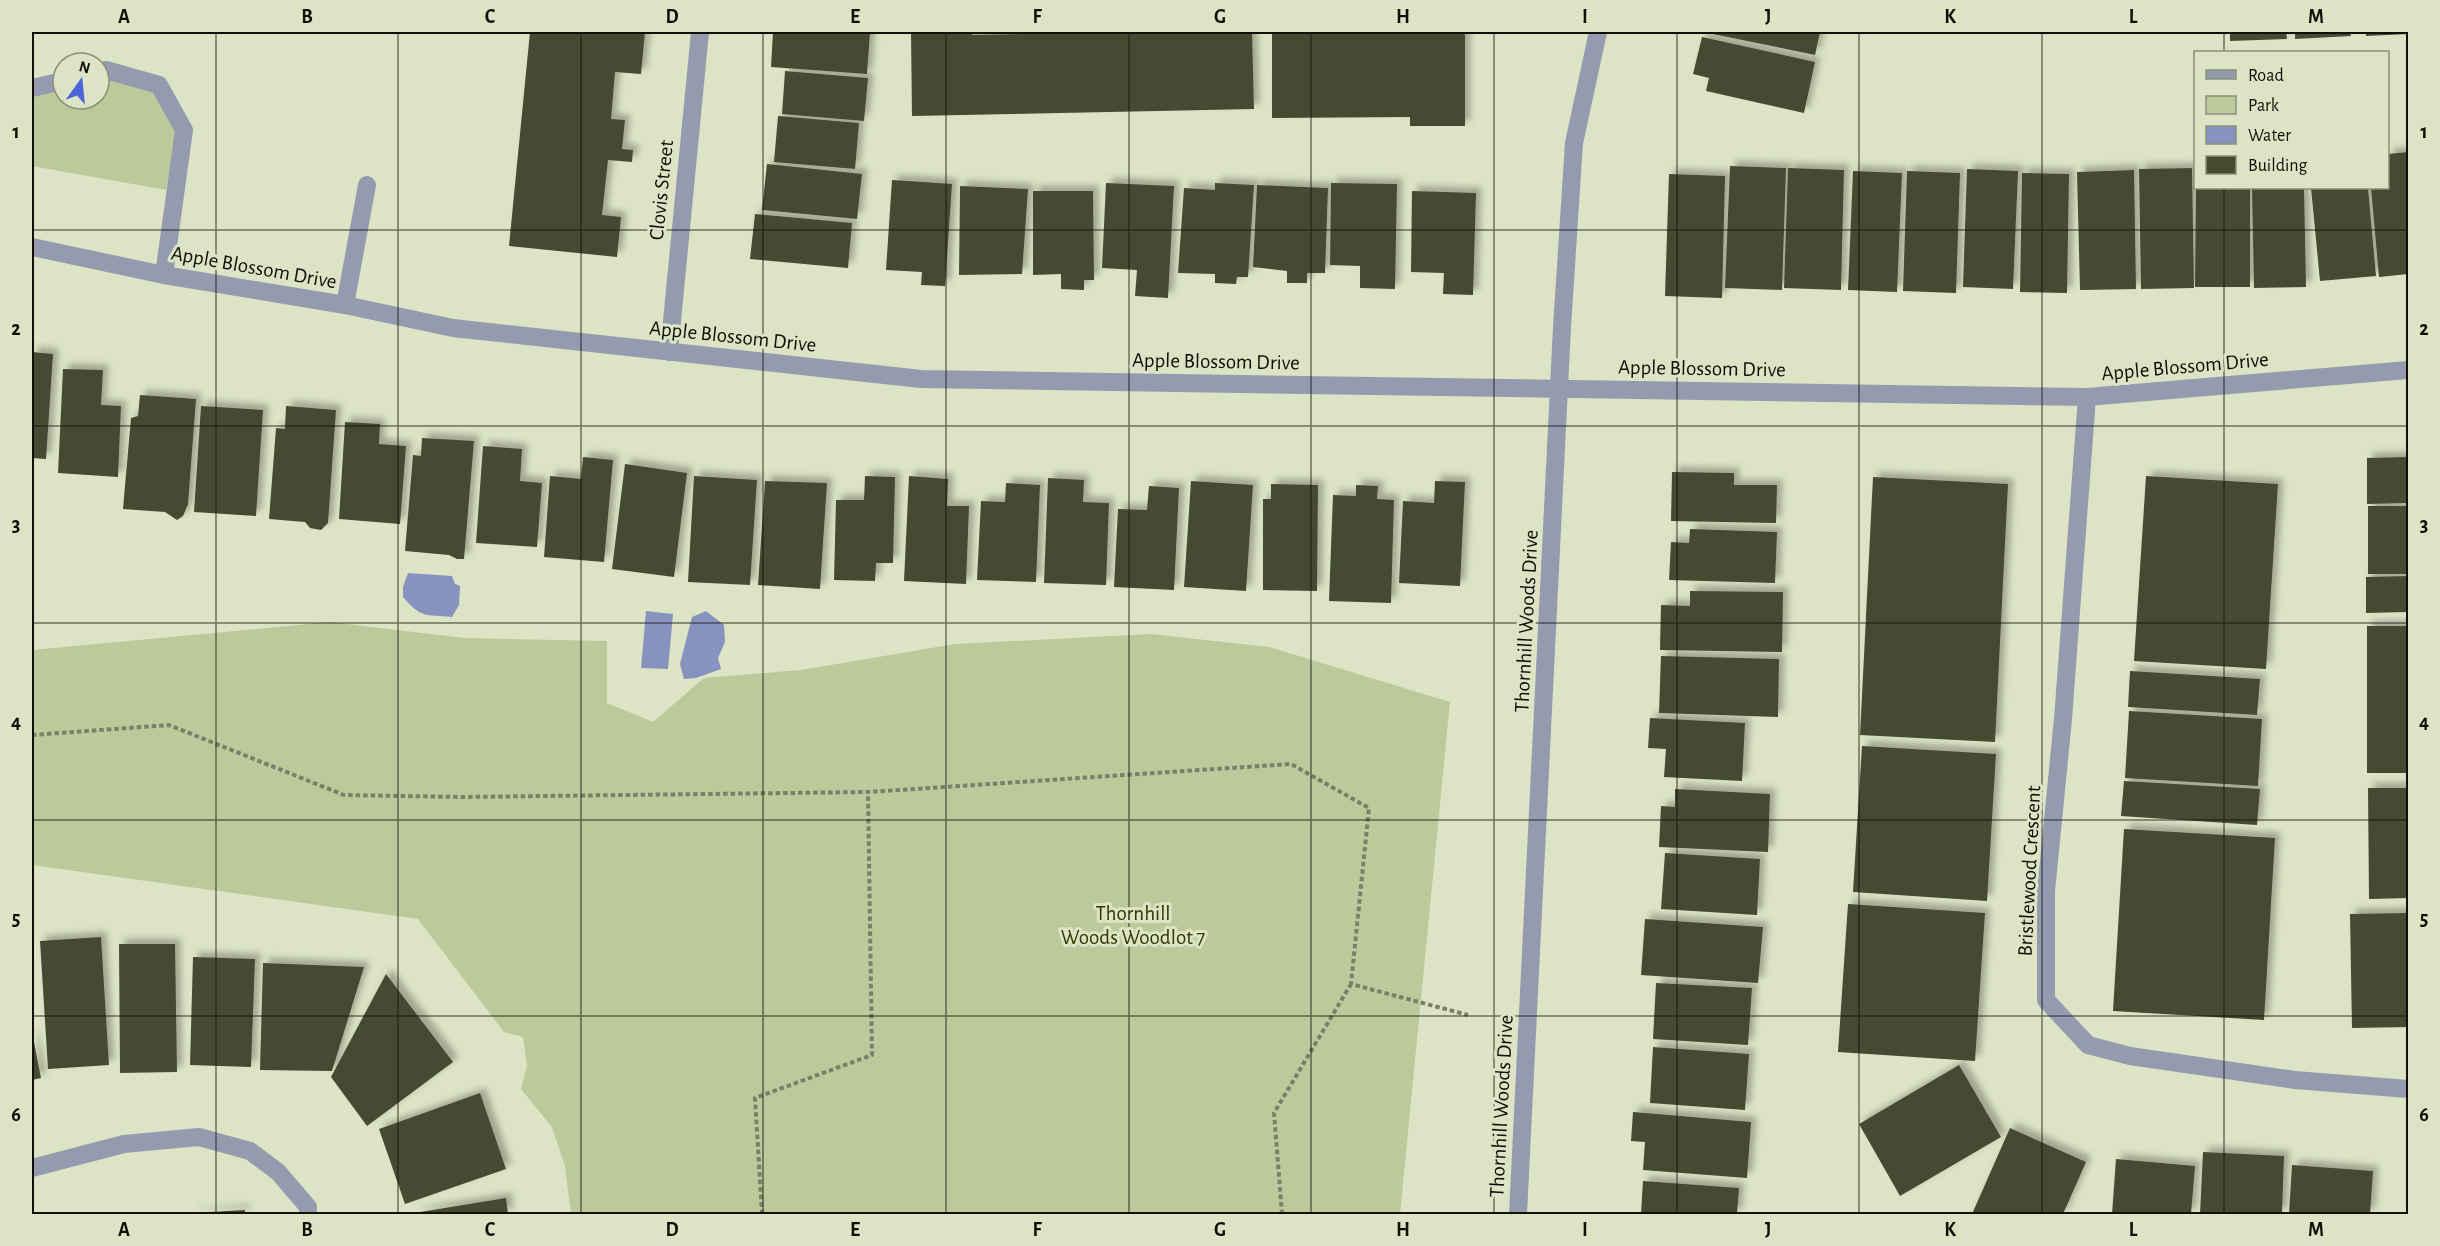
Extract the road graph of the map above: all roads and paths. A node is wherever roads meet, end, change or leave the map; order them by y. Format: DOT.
graph roads {
  1 [pos="700,32"];
  2 [pos="1598,32"];
  3 [pos="111,71"];
  4 [pos="51,84"];
  5 [pos="32,88"];
  6 [pos="367,185"];
  7 [pos="32,248"];
  8 [pos="164,275"];
  9 [pos="345,305"];
  10 [pos="669,352"];
  11 [pos="2409,370"];
  12 [pos="1560,389"];
  13 [pos="2087,397"];
  14 [pos="32,735"];
  15 [pos="868,792"];
  16 [pos="1351,984"];
  17 [pos="1468,1015"];
  18 [pos="2409,1089"];
  19 [pos="32,1168"];
  20 [pos="308,1215"];
  21 [pos="762,1215"];
  22 [pos="1282,1215"];
  23 [pos="1518,1215"];
  1 -- 10 [label="street, Clovis Street"];
  2 -- 12 [label="street, Thornhill Woods Drive"];
  3 -- 8 [label="street"];
  4 -- 5 [label="street"];
  6 -- 9 [label="street"];
  7 -- 8 [label="street, Apple Blossom Drive"];
  8 -- 9 [label="street, Apple Blossom Drive"];
  9 -- 10 [label="street, Apple Blossom Drive"];
  10 -- 12 [label="street, Apple Blossom Drive"];
  11 -- 13 [label="street, Apple Blossom Drive"];
  12 -- 13 [label="street, Apple Blossom Drive"];
  12 -- 23 [label="street, Thornhill Woods Drive"];
  13 -- 18 [label="street, Bristlewood Crescent"];
  14 -- 15 [label="path"];
  15 -- 16 [label="path"];
  15 -- 21 [label="path"];
  16 -- 17 [label="path"];
  16 -- 22 [label="path"];
  19 -- 20 [label="street"];
}
